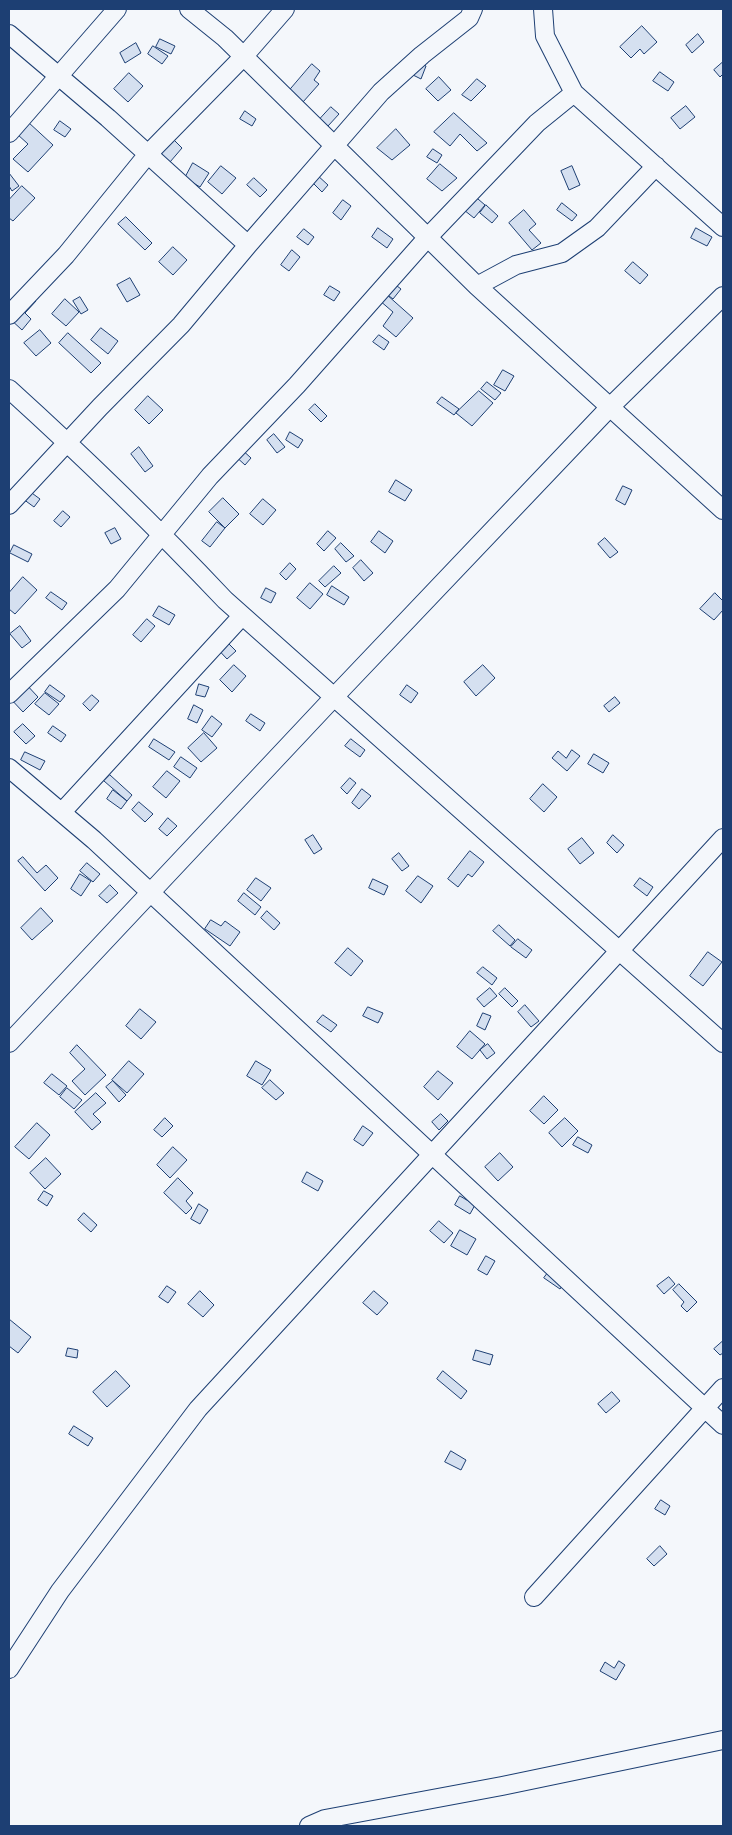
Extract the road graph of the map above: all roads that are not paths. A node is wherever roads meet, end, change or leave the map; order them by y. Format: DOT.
graph roads {
  1 [pos="117,9"];
  2 [pos="189,9"];
  3 [pos="285,9"];
  4 [pos="472,9"];
  5 [pos="543,9"];
  6 [pos="9,34"];
  7 [pos="244,56"];
  8 [pos="58,76"];
  9 [pos="574,93"];
  10 [pos="9,133"];
  11 [pos="336,146"];
  12 [pos="148,154"];
  13 [pos="656,166"];
  14 [pos="723,227"];
  15 [pos="428,237"];
  16 [pos="248,245"];
  17 [pos="477,286"];
  18 [pos="723,296"];
  19 [pos="9,315"];
  20 [pos="9,389"];
  21 [pos="610,407"];
  22 [pos="68,442"];
  23 [pos="9,505"];
  24 [pos="723,510"];
  25 [pos="162,534"];
  26 [pos="242,616"];
  27 [pos="9,694"];
  28 [pos="334,696"];
  29 [pos="9,768"];
  30 [pos="62,812"];
  31 [pos="723,838"];
  32 [pos="151,893"];
  33 [pos="620,950"];
  34 [pos="723,1043"];
  35 [pos="9,1044"];
  36 [pos="432,1154"];
  37 [pos="723,1388"];
  38 [pos="705,1408"];
  39 [pos="723,1426"];
  40 [pos="534,1597"];
  41 [pos="9,1669"];
  42 [pos="723,1740"];
  43 [pos="309,1826"];
  1 -- 8 [label="street"];
  2 -- 7 [label="street"];
  3 -- 7 [label="street"];
  4 -- 11 [label="street"];
  5 -- 9 [label="street"];
  6 -- 8 [label="street"];
  7 -- 11 [label="street"];
  7 -- 12 [label="street"];
  8 -- 10 [label="street"];
  8 -- 12 [label="street"];
  9 -- 13 [label="street"];
  9 -- 15 [label="street"];
  11 -- 15 [label="street"];
  11 -- 16 [label="street"];
  12 -- 16 [label="street"];
  12 -- 19 [label="street"];
  13 -- 14 [label="street"];
  13 -- 17 [label="street"];
  15 -- 17 [label="street"];
  15 -- 25 [label="street"];
  16 -- 22 [label="street"];
  17 -- 21 [label="street"];
  18 -- 21 [label="street"];
  20 -- 22 [label="street"];
  21 -- 24 [label="street"];
  21 -- 28 [label="street"];
  22 -- 23 [label="street"];
  22 -- 25 [label="street"];
  25 -- 26 [label="street"];
  25 -- 27 [label="street"];
  26 -- 28 [label="street"];
  26 -- 30 [label="street"];
  28 -- 32 [label="street"];
  28 -- 33 [label="street"];
  29 -- 30 [label="street"];
  30 -- 32 [label="street"];
  31 -- 33 [label="street"];
  32 -- 35 [label="street"];
  32 -- 36 [label="street"];
  33 -- 34 [label="street"];
  33 -- 36 [label="street"];
  36 -- 38 [label="street"];
  36 -- 41 [label="street"];
  37 -- 38 [label="street"];
  38 -- 39 [label="street"];
  38 -- 40 [label="street"];
  42 -- 43 [label="street"];
}
